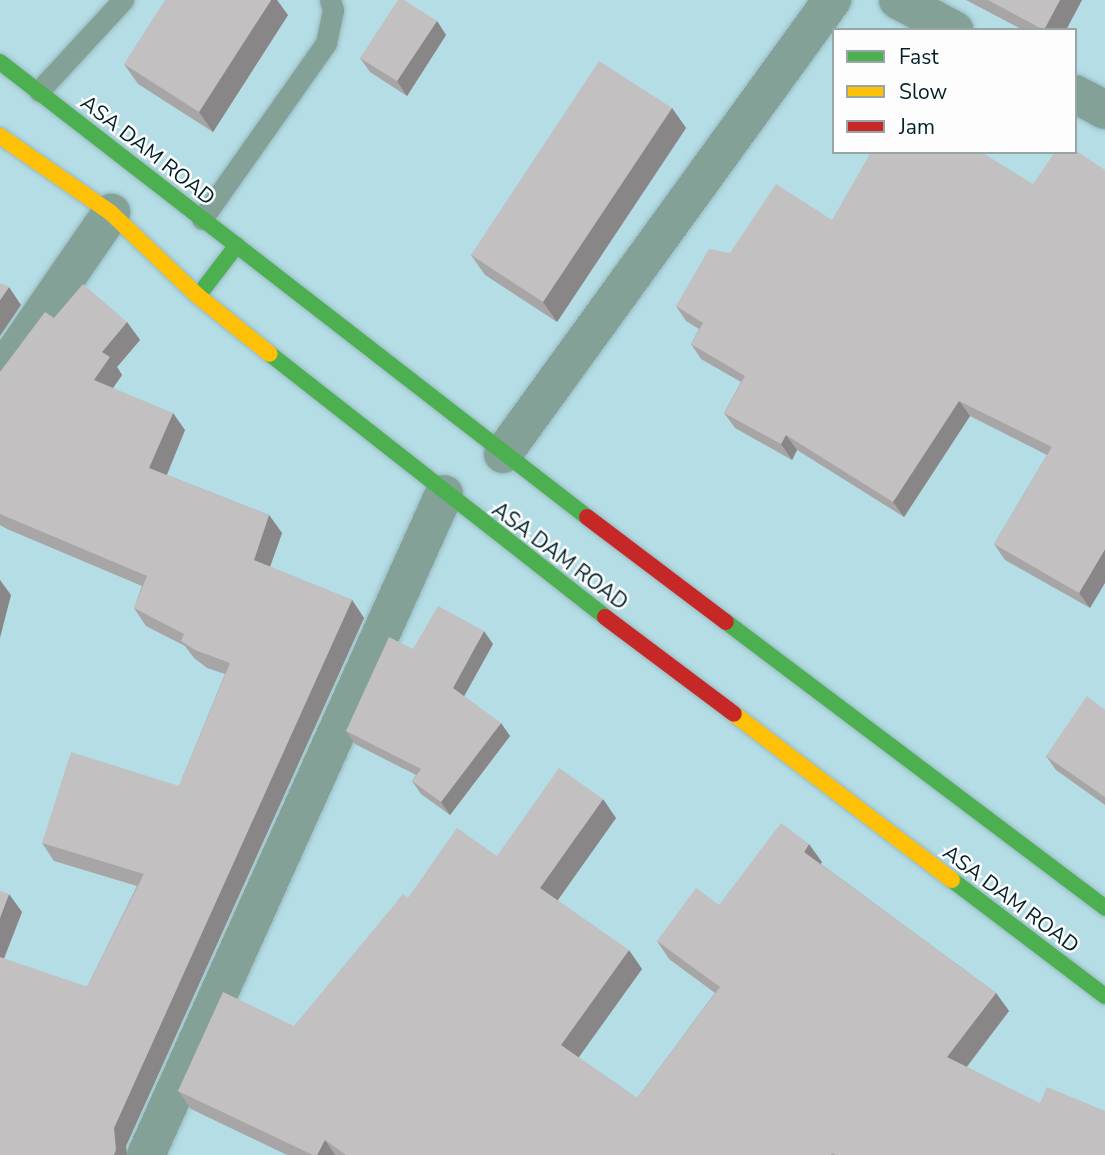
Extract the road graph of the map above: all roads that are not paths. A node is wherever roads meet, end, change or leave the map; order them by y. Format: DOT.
graph roads {
  1 [pos="123,0"];
  2 [pos="330,0"];
  3 [pos="832,0"];
  4 [pos="898,0"];
  5 [pos="950,28"];
  6 [pos="0,62"];
  7 [pos="39,91"];
  8 [pos="1077,95"];
  9 [pos="1105,110"];
  10 [pos="0,136"];
  11 [pos="111,213"];
  12 [pos="202,219"];
  13 [pos="237,245"];
  14 [pos="198,296"];
  15 [pos="0,374"];
  16 [pos="503,454"];
  17 [pos="444,494"];
  18 [pos="1105,908"];
  19 [pos="1105,996"];
  20 [pos="146,1155"];
  1 -- 7 [label="lane"];
  2 -- 12 [label="lane"];
  3 -- 16 [label="street"];
  4 -- 5 [label="street"];
  6 -- 7 [label="main road, ASA DAM ROAD"];
  7 -- 12 [label="main road, ASA DAM ROAD"];
  8 -- 9 [label="street"];
  10 -- 11 [label="main road, ASA DAM ROAD"];
  11 -- 14 [label="main road, ASA DAM ROAD"];
  11 -- 15 [label="street"];
  12 -- 13 [label="main road, ASA DAM ROAD"];
  13 -- 14 [label="main road"];
  13 -- 16 [label="main road, ASA DAM ROAD"];
  14 -- 17 [label="main road, ASA DAM ROAD"];
  16 -- 18 [label="main road, ASA DAM ROAD"];
  17 -- 19 [label="main road, ASA DAM ROAD"];
  17 -- 20 [label="street"];
}
